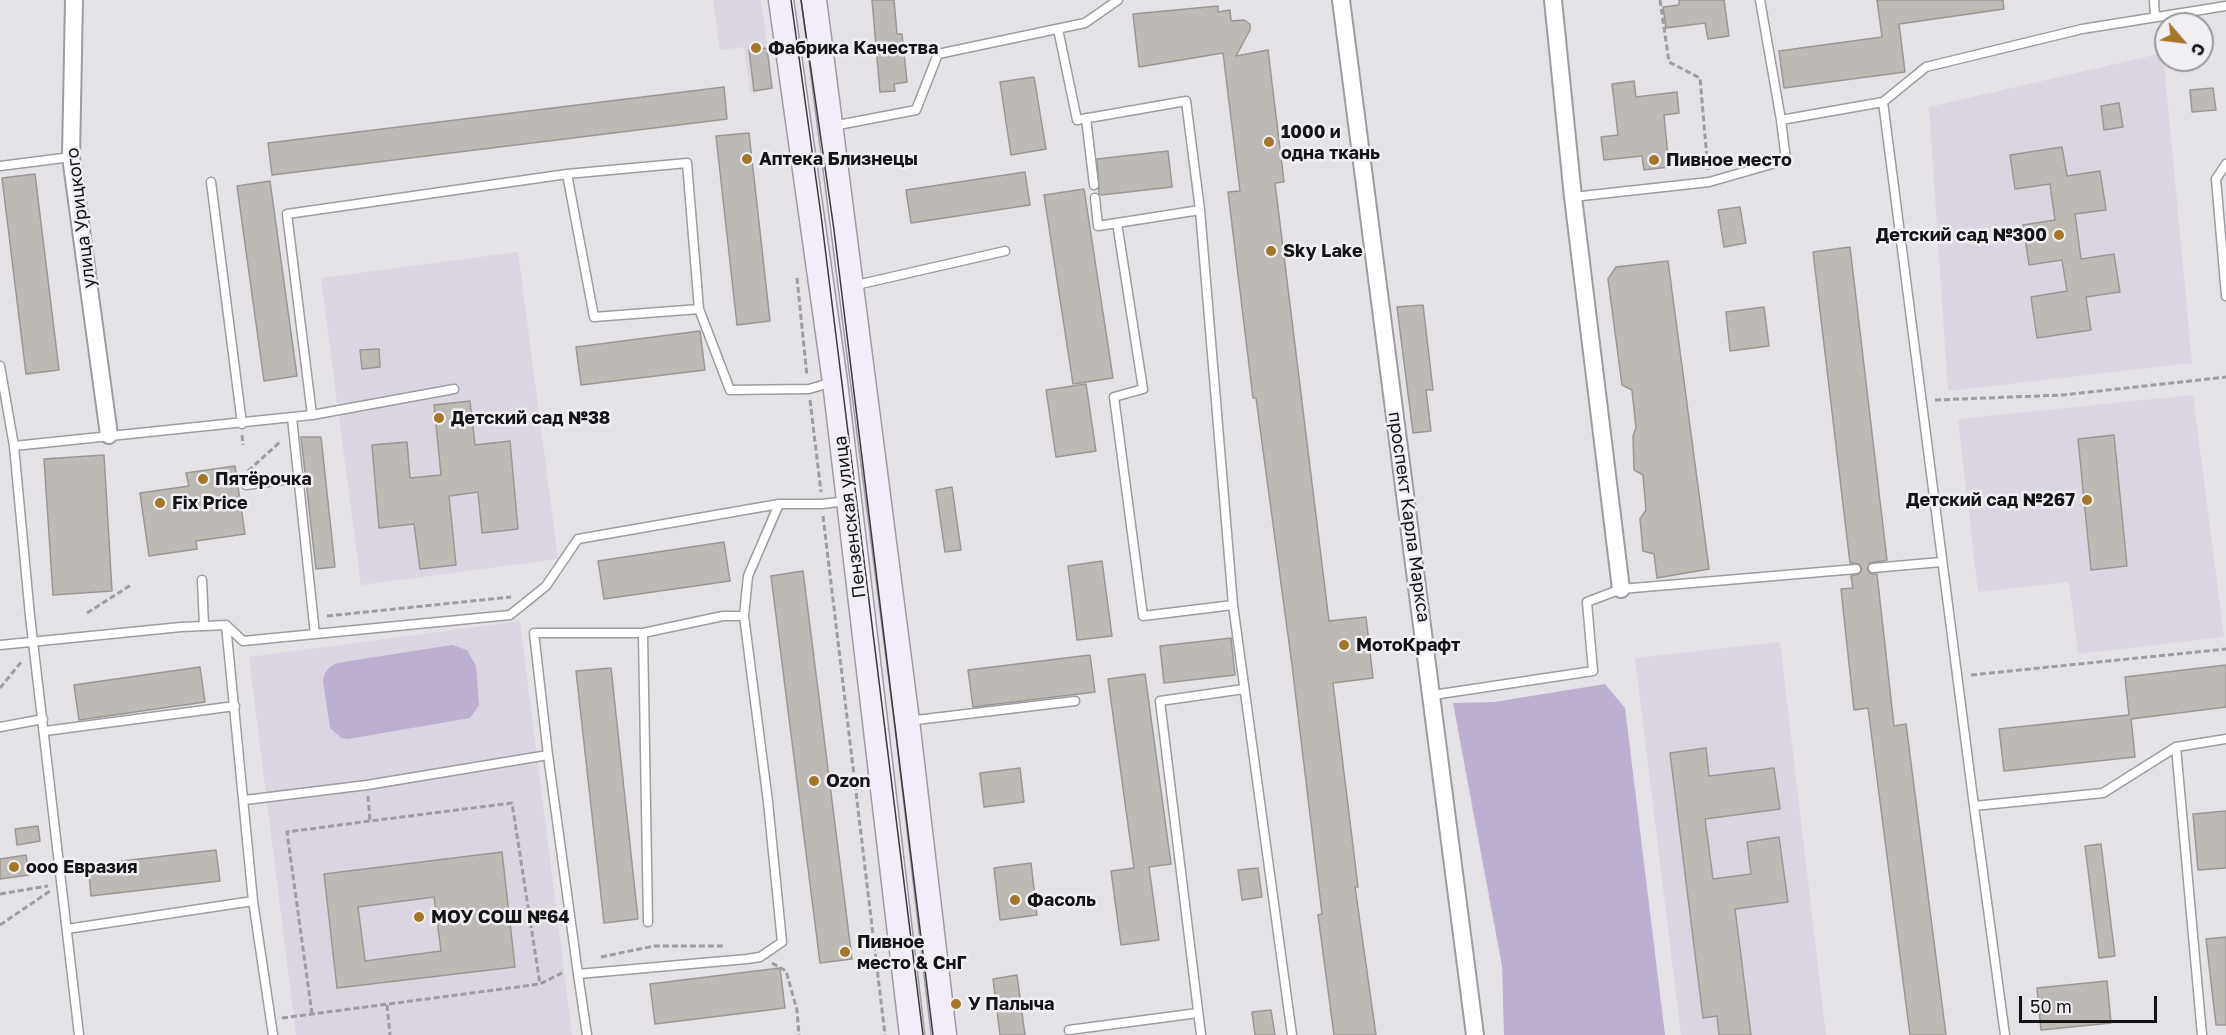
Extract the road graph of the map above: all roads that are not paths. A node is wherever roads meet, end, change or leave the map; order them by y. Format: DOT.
graph roads {
  1 [pos="74,0"];
  2 [pos="781,0"];
  3 [pos="814,0"];
  4 [pos="1118,0"];
  5 [pos="1341,0"];
  6 [pos="1553,0"];
  7 [pos="1761,0"];
  8 [pos="2226,6"];
  9 [pos="2188,12"];
  10 [pos="2154,17"];
  11 [pos="1058,29"];
  12 [pos="1883,102"];
  13 [pos="1086,118"];
  14 [pos="1781,120"];
  15 [pos="830,126"];
  16 [pos="71,157"];
  17 [pos="2226,164"];
  18 [pos="0,166"];
  19 [pos="567,174"];
  20 [pos="211,182"];
  21 [pos="1094,185"];
  22 [pos="1573,197"];
  23 [pos="1095,198"];
  24 [pos="1200,210"];
  25 [pos="1117,223"];
  26 [pos="1005,250"];
  27 [pos="851,286"];
  28 [pos="2226,296"];
  29 [pos="699,309"];
  30 [pos="0,366"];
  31 [pos="834,382"];
  32 [pos="454,389"];
  33 [pos="312,415"];
  34 [pos="292,418"];
  35 [pos="242,424"];
  36 [pos="109,435"];
  37 [pos="14,446"];
  38 [pos="298,478"];
  39 [pos="246,485"];
  40 [pos="848,501"];
  41 [pos="779,504"];
  42 [pos="1941,562"];
  43 [pos="1873,568"];
  44 [pos="1856,569"];
  45 [pos="202,580"];
  46 [pos="1621,589"];
  47 [pos="1233,605"];
  48 [pos="744,616"];
  49 [pos="226,625"];
  50 [pos="204,626"];
  51 [pos="643,633"];
  52 [pos="315,634"];
  53 [pos="33,644"];
  54 [pos="0,645"];
  55 [pos="1244,689"];
  56 [pos="1432,695"];
  57 [pos="1075,701"];
  58 [pos="235,706"];
  59 [pos="43,719"];
  60 [pos="907,721"];
  61 [pos="0,727"];
  62 [pos="45,731"];
  63 [pos="2226,739"];
  64 [pos="2176,747"];
  65 [pos="548,755"];
  66 [pos="245,800"];
  67 [pos="1974,806"];
  68 [pos="253,901"];
  69 [pos="648,922"];
  70 [pos="67,929"];
  71 [pos="577,969"];
  72 [pos="1198,1013"];
  73 [pos="1069,1030"];
  74 [pos="79,1035"];
  75 [pos="273,1035"];
  76 [pos="586,1035"];
  77 [pos="912,1035"];
  78 [pos="944,1035"];
  79 [pos="1201,1035"];
  80 [pos="1292,1035"];
  81 [pos="1475,1035"];
  82 [pos="2005,1035"];
  83 [pos="2202,1035"];
  1 -- 16 [label="street, улица Урицкого"];
  2 -- 31 [label="main road, Пензенская улица"];
  3 -- 15 [label="main road, Пензенская улица"];
  4 -- 11 [label="lane"];
  5 -- 56 [label="street, проспект Карла Маркса"];
  6 -- 22 [label="street"];
  7 -- 14 [label="lane"];
  8 -- 9 [label="lane"];
  10 -- 12 [label="lane"];
  11 -- 13 [label="lane"];
  11 -- 15 [label="lane"];
  12 -- 14 [label="lane"];
  12 -- 42 [label="lane"];
  13 -- 21 [label="lane"];
  13 -- 24 [label="lane"];
  14 -- 22 [label="lane"];
  15 -- 27 [label="main road, Пензенская улица"];
  16 -- 18 [label="lane"];
  16 -- 36 [label="street, улица Урицкого"];
  17 -- 28 [label="lane"];
  19 -- 29 [label="lane"];
  19 -- 29 [label="lane"];
  19 -- 33 [label="lane"];
  20 -- 35 [label="lane"];
  22 -- 46 [label="street"];
  23 -- 25 [label="lane"];
  24 -- 25 [label="lane"];
  24 -- 47 [label="lane"];
  25 -- 47 [label="lane"];
  26 -- 27 [label="lane"];
  27 -- 60 [label="main road, Пензенская улица"];
  29 -- 31 [label="lane"];
  30 -- 37 [label="lane"];
  31 -- 40 [label="main road, Пензенская улица"];
  32 -- 33 [label="lane"];
  33 -- 34 [label="lane"];
  34 -- 35 [label="lane"];
  34 -- 38 [label="lane"];
  35 -- 36 [label="lane"];
  36 -- 37 [label="lane"];
  37 -- 53 [label="lane"];
  38 -- 39 [label="lane"];
  38 -- 52 [label="lane"];
  40 -- 41 [label="lane"];
  40 -- 77 [label="main road, Пензенская улица"];
  41 -- 48 [label="lane"];
  41 -- 52 [label="lane"];
  42 -- 43 [label="lane"];
  42 -- 67 [label="lane"];
  44 -- 46 [label="lane"];
  45 -- 50 [label="lane"];
  46 -- 56 [label="lane"];
  47 -- 55 [label="lane"];
  48 -- 51 [label="lane"];
  48 -- 71 [label="lane"];
  49 -- 50 [label="lane"];
  49 -- 52 [label="lane"];
  49 -- 58 [label="lane"];
  50 -- 53 [label="lane"];
  51 -- 65 [label="lane"];
  51 -- 69 [label="lane"];
  53 -- 54 [label="lane"];
  53 -- 59 [label="lane"];
  55 -- 72 [label="lane"];
  55 -- 80 [label="lane"];
  56 -- 81 [label="street, проспект Карла Маркса"];
  57 -- 60 [label="lane"];
  58 -- 62 [label="lane"];
  58 -- 66 [label="lane"];
  59 -- 61 [label="lane"];
  59 -- 62 [label="lane"];
  60 -- 78 [label="main road, Пензенская улица"];
  62 -- 70 [label="lane"];
  63 -- 64 [label="lane"];
  64 -- 67 [label="lane"];
  64 -- 83 [label="lane"];
  65 -- 66 [label="lane"];
  65 -- 71 [label="lane"];
  66 -- 68 [label="lane"];
  67 -- 82 [label="lane"];
  68 -- 70 [label="lane"];
  68 -- 75 [label="lane"];
  70 -- 74 [label="lane"];
  71 -- 76 [label="lane"];
  72 -- 73 [label="lane"];
  72 -- 79 [label="lane"];
}
